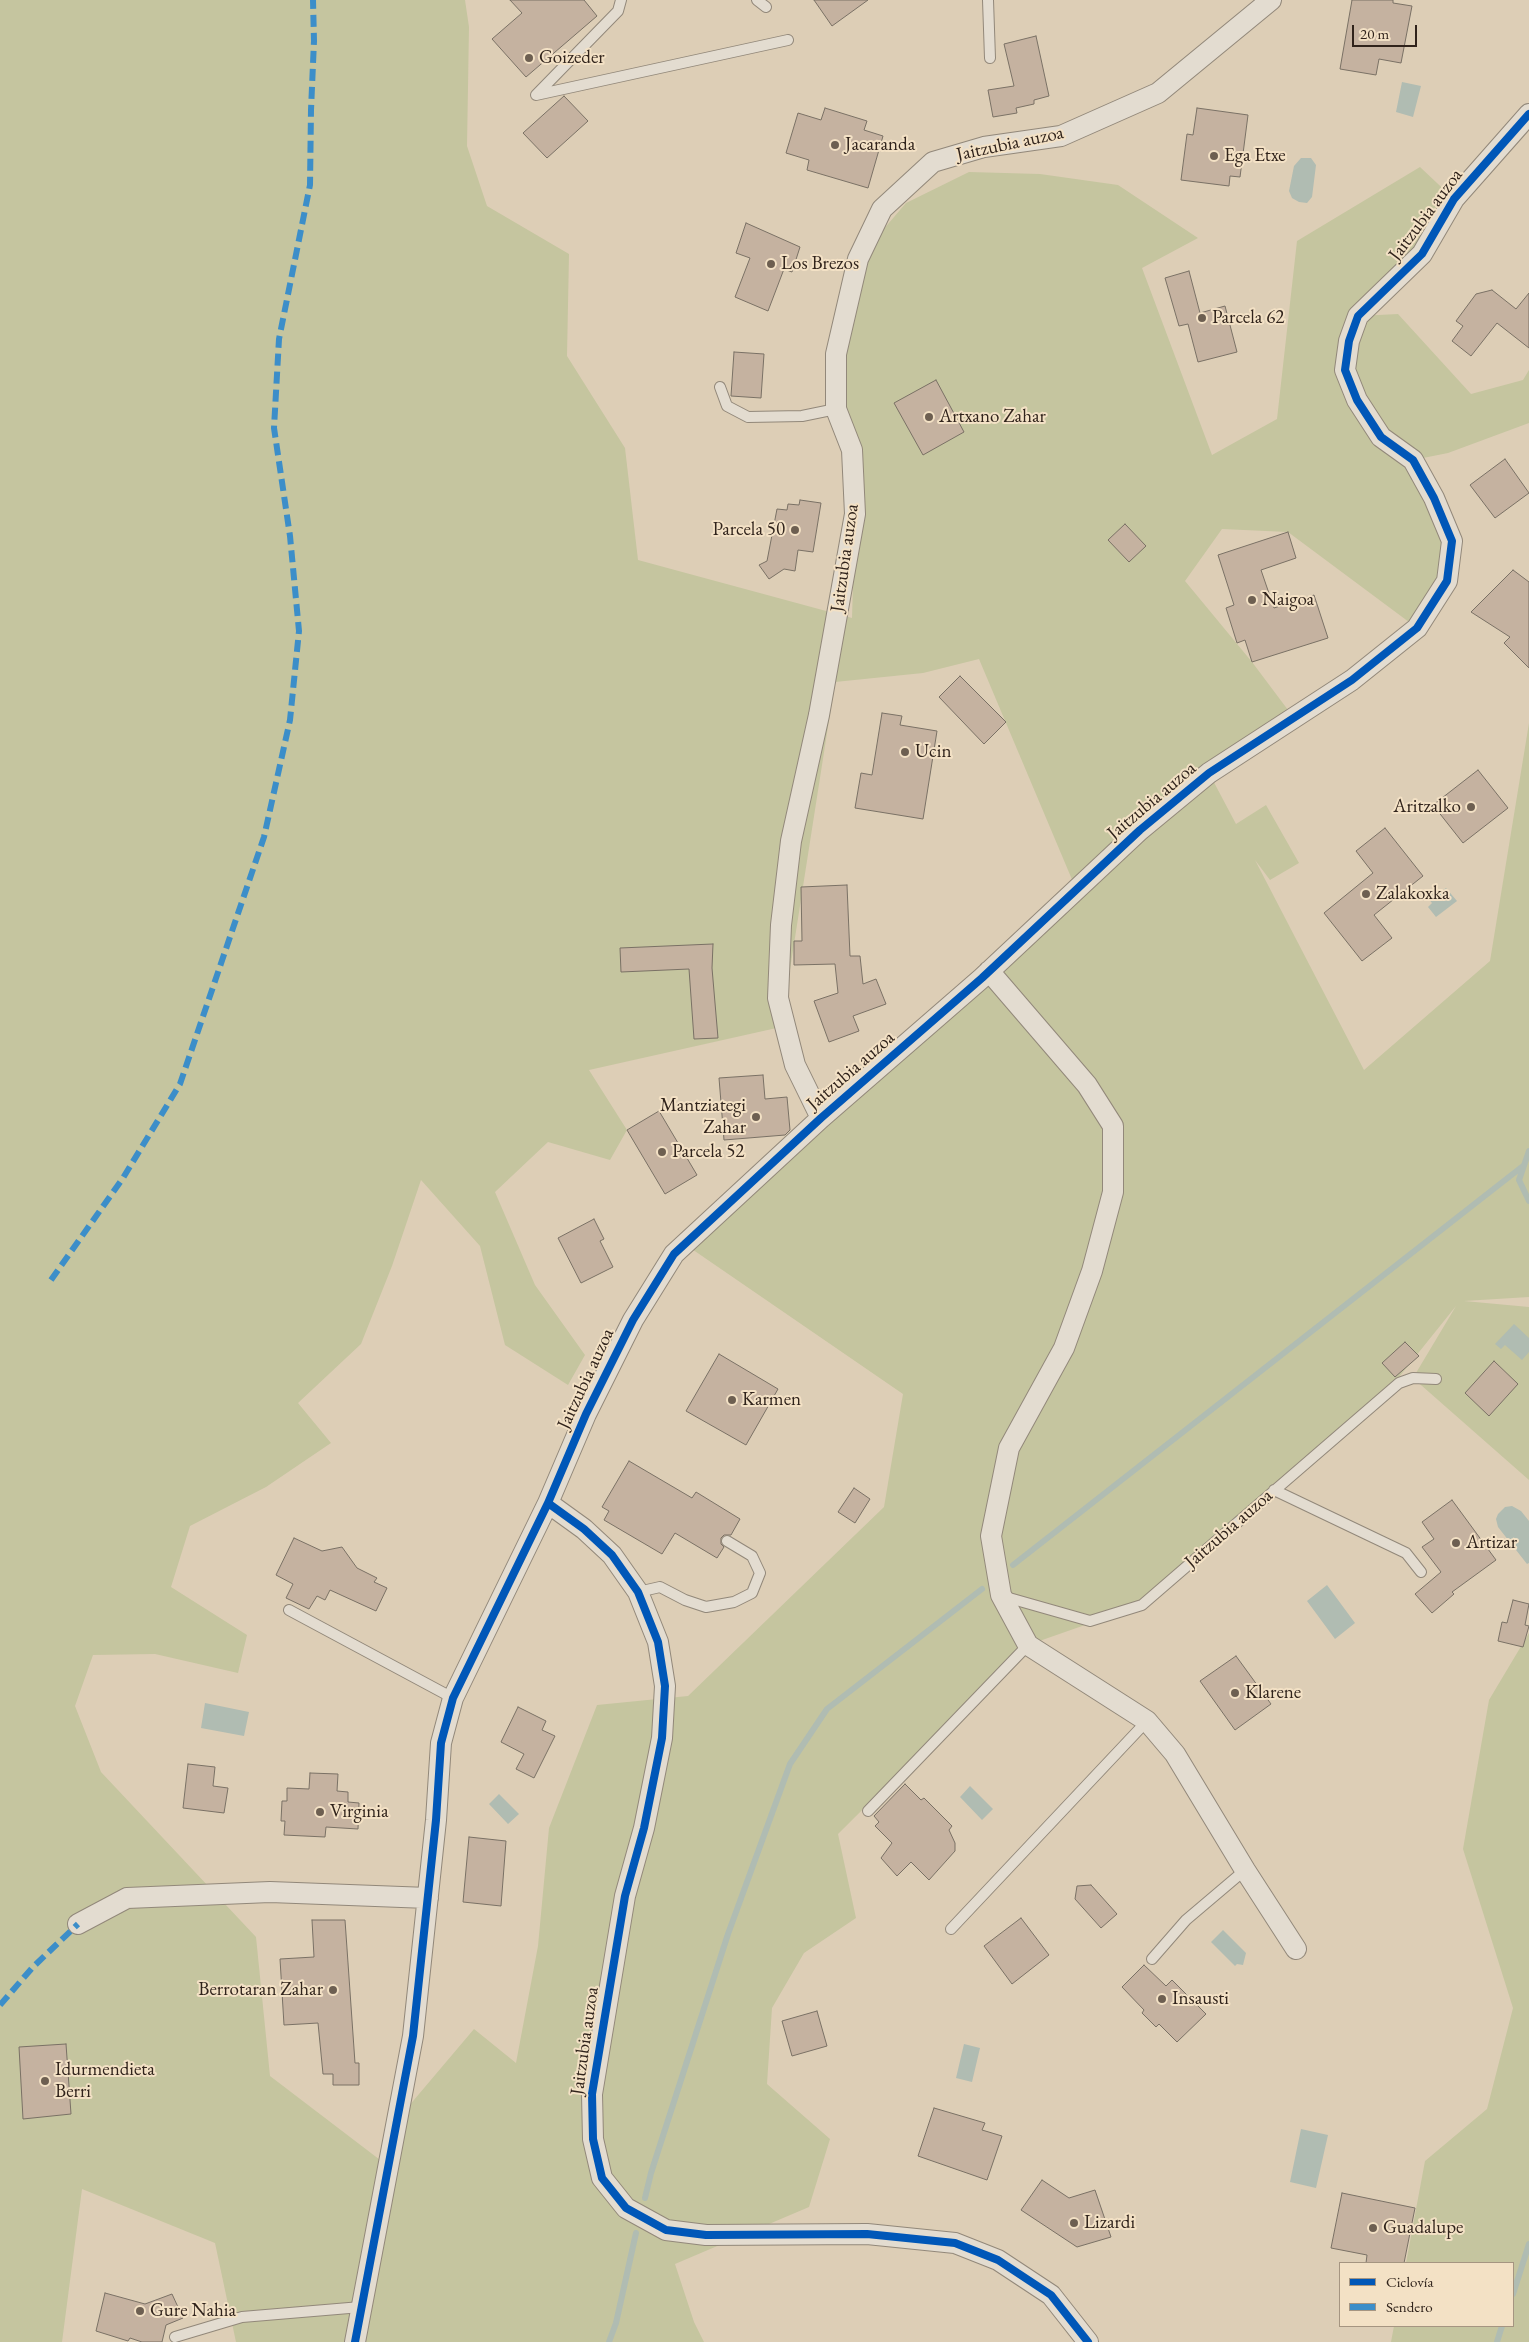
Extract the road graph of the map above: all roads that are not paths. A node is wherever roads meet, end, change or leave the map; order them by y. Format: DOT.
graph roads {
  1 [pos="621,0"];
  2 [pos="757,0"];
  3 [pos="988,0"];
  4 [pos="1271,0"];
  5 [pos="766,7"];
  6 [pos="788,40"];
  7 [pos="990,58"];
  8 [pos="1529,114"];
  9 [pos="720,387"];
  10 [pos="836,409"];
  11 [pos="989,972"];
  12 [pos="821,1118"];
  13 [pos="1436,1378"];
  14 [pos="1274,1490"];
  15 [pos="548,1503"];
  16 [pos="727,1541"];
  17 [pos="1421,1572"];
  18 [pos="638,1592"];
  19 [pos="1001,1596"];
  20 [pos="290,1610"];
  21 [pos="1028,1645"];
  22 [pos="453,1698"];
  23 [pos="1146,1721"];
  24 [pos="868,1811"];
  25 [pos="1244,1870"];
  26 [pos="428,1898"];
  27 [pos="78,1924"];
  28 [pos="951,1929"];
  29 [pos="1296,1949"];
  30 [pos="1152,1959"];
  31 [pos="361,2307"];
  32 [pos="175,2337"];
  33 [pos="355,2342"];
  34 [pos="1088,2342"];
  1 -- 6 [label="lane"];
  2 -- 5 [label="lane"];
  3 -- 7 [label="lane"];
  4 -- 10 [label="street, Jaitzubia auzoa"];
  8 -- 11 [label="street, Jaitzubia auzoa"];
  9 -- 10 [label="lane"];
  10 -- 12 [label="street, Jaitzubia auzoa"];
  11 -- 12 [label="street, Jaitzubia auzoa"];
  11 -- 19 [label="street"];
  12 -- 15 [label="street, Jaitzubia auzoa"];
  13 -- 14 [label="lane, Jaitzubia auzoa"];
  14 -- 17 [label="lane"];
  14 -- 19 [label="lane, Jaitzubia auzoa"];
  15 -- 18 [label="street, Jaitzubia auzoa"];
  15 -- 22 [label="street, Jaitzubia auzoa"];
  16 -- 18 [label="lane"];
  18 -- 34 [label="street, Jaitzubia auzoa"];
  19 -- 21 [label="street"];
  20 -- 22 [label="lane"];
  21 -- 23 [label="street"];
  21 -- 24 [label="lane"];
  22 -- 26 [label="street, Jaitzubia auzoa"];
  23 -- 25 [label="street"];
  23 -- 28 [label="lane"];
  25 -- 29 [label="street"];
  25 -- 30 [label="lane"];
  26 -- 27 [label="street"];
  26 -- 31 [label="street, Jaitzubia auzoa"];
  31 -- 32 [label="lane"];
  31 -- 33 [label="street, Jaitzubia auzoa"];
}
